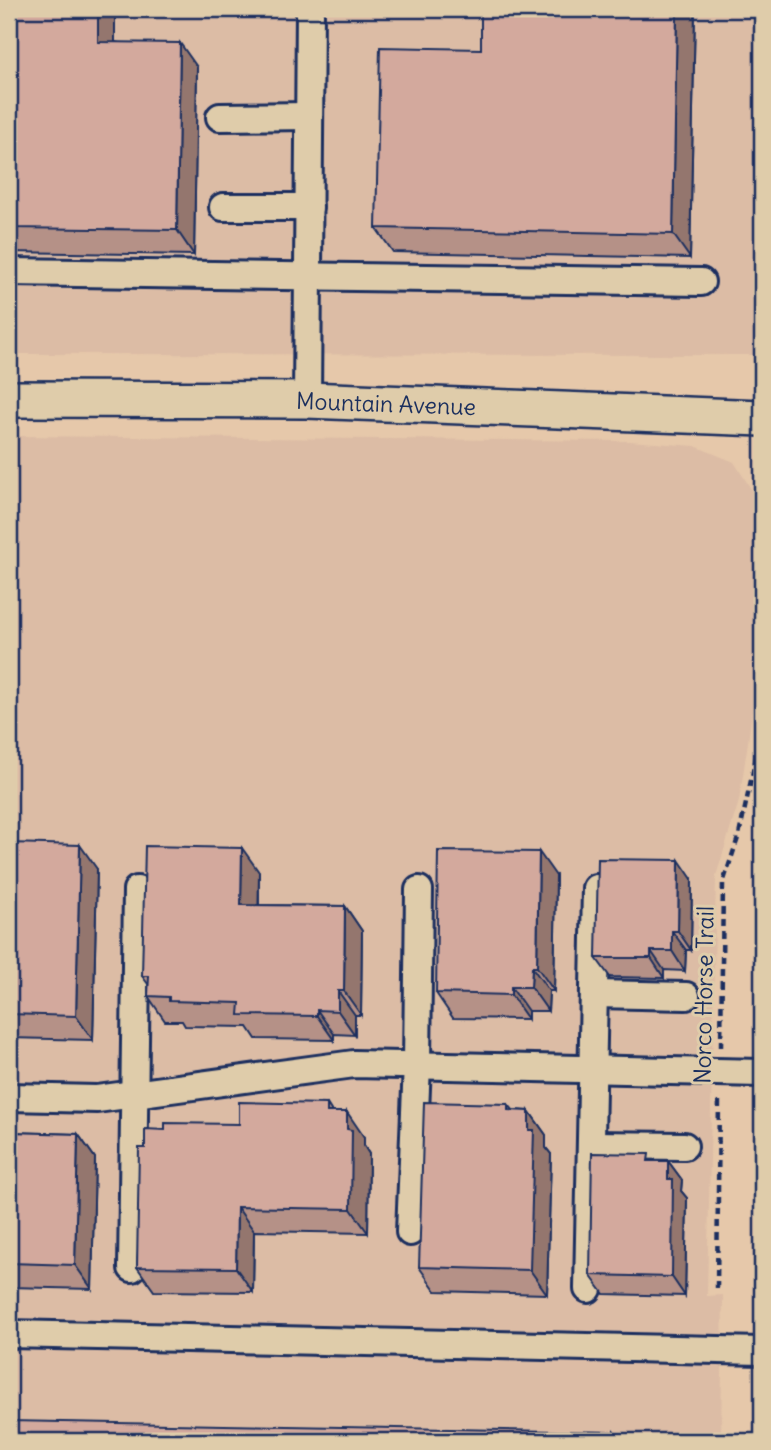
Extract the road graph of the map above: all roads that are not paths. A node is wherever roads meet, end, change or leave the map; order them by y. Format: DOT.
graph roads {
  1 [pos="310,9"];
  2 [pos="309,116"];
  3 [pos="220,117"];
  4 [pos="309,206"];
  5 [pos="223,207"];
  6 [pos="9,272"];
  7 [pos="308,275"];
  8 [pos="701,282"];
  9 [pos="9,399"];
  10 [pos="307,400"];
  11 [pos="762,418"];
  12 [pos="596,888"];
  13 [pos="137,890"];
  14 [pos="419,890"];
  15 [pos="594,994"];
  16 [pos="686,996"];
  17 [pos="417,1064"];
  18 [pos="593,1069"];
  19 [pos="762,1073"];
  20 [pos="136,1093"];
  21 [pos="9,1097"];
  22 [pos="591,1145"];
  23 [pos="684,1146"];
  24 [pos="410,1232"];
  25 [pos="132,1268"];
  26 [pos="589,1289"];
  27 [pos="9,1334"];
  28 [pos="762,1351"];
  1 -- 2 [label="lane"];
  2 -- 3 [label="lane"];
  2 -- 4 [label="lane"];
  4 -- 5 [label="lane"];
  4 -- 7 [label="lane"];
  6 -- 7 [label="lane"];
  7 -- 8 [label="lane"];
  7 -- 10 [label="lane"];
  9 -- 10 [label="main road, Mountain Avenue"];
  10 -- 11 [label="main road, Mountain Avenue"];
  12 -- 15 [label="lane"];
  13 -- 20 [label="lane"];
  14 -- 17 [label="lane"];
  15 -- 16 [label="lane"];
  15 -- 18 [label="lane"];
  17 -- 18 [label="lane"];
  17 -- 20 [label="lane"];
  17 -- 24 [label="lane"];
  18 -- 19 [label="lane"];
  18 -- 22 [label="lane"];
  20 -- 21 [label="lane"];
  20 -- 25 [label="lane"];
  22 -- 23 [label="lane"];
  22 -- 26 [label="lane"];
  27 -- 28 [label="lane"];
}
